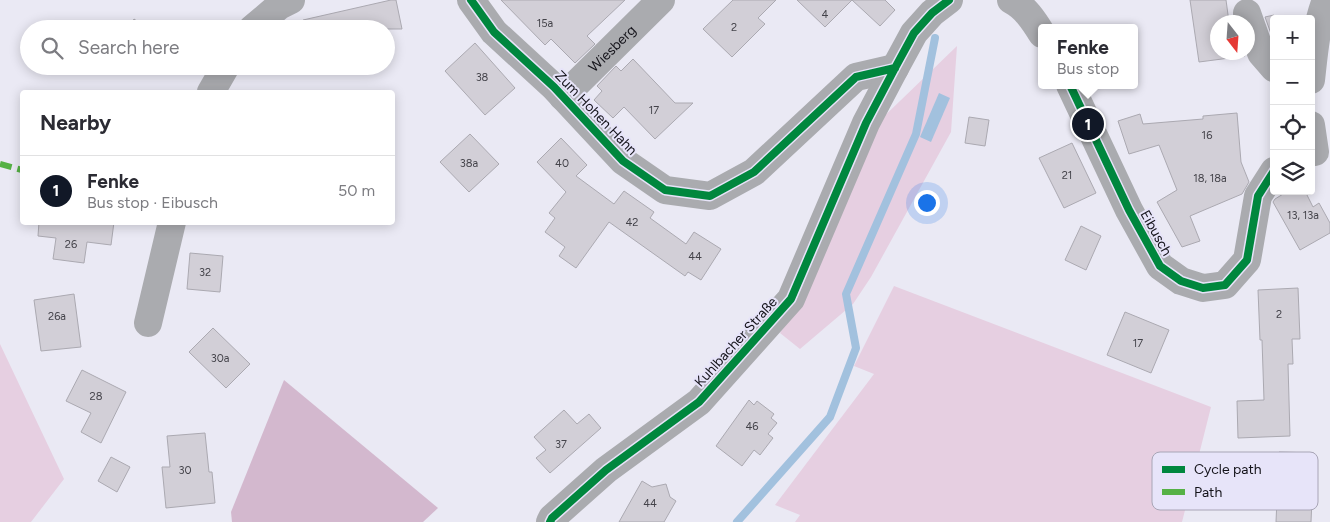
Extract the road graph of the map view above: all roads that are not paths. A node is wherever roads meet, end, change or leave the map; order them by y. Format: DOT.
graph roads {
  1 [pos="291,0"];
  2 [pos="471,0"];
  3 [pos="661,0"];
  4 [pos="949,0"];
  5 [pos="1011,0"];
  6 [pos="1326,0"];
  7 [pos="1247,13"];
  8 [pos="263,20"];
  9 [pos="1038,28"];
  10 [pos="1314,60"];
  11 [pos="1270,64"];
  12 [pos="895,68"];
  13 [pos="221,75"];
  14 [pos="1072,89"];
  15 [pos="212,90"];
  16 [pos="563,97"];
  17 [pos="1315,138"];
  18 [pos="1319,152"];
  19 [pos="1270,177"];
  20 [pos="171,225"];
  21 [pos="148,323"];
  22 [pos="550,522"];
  1 -- 8 [label="street"];
  2 -- 16 [label="street, Zum Hohen Hahn"];
  3 -- 16 [label="street, Wiesberg"];
  4 -- 12 [label="street"];
  5 -- 9 [label="street"];
  6 -- 10 [label="street"];
  7 -- 11 [label="street"];
  12 -- 16 [label="street, Zum Hohen Hahn"];
  12 -- 22 [label="street, Kuhlbacher Straße"];
  13 -- 15 [label="street"];
  14 -- 19 [label="street, Eibusch"];
  17 -- 18 [label="street"];
  20 -- 21 [label="street"];
}
